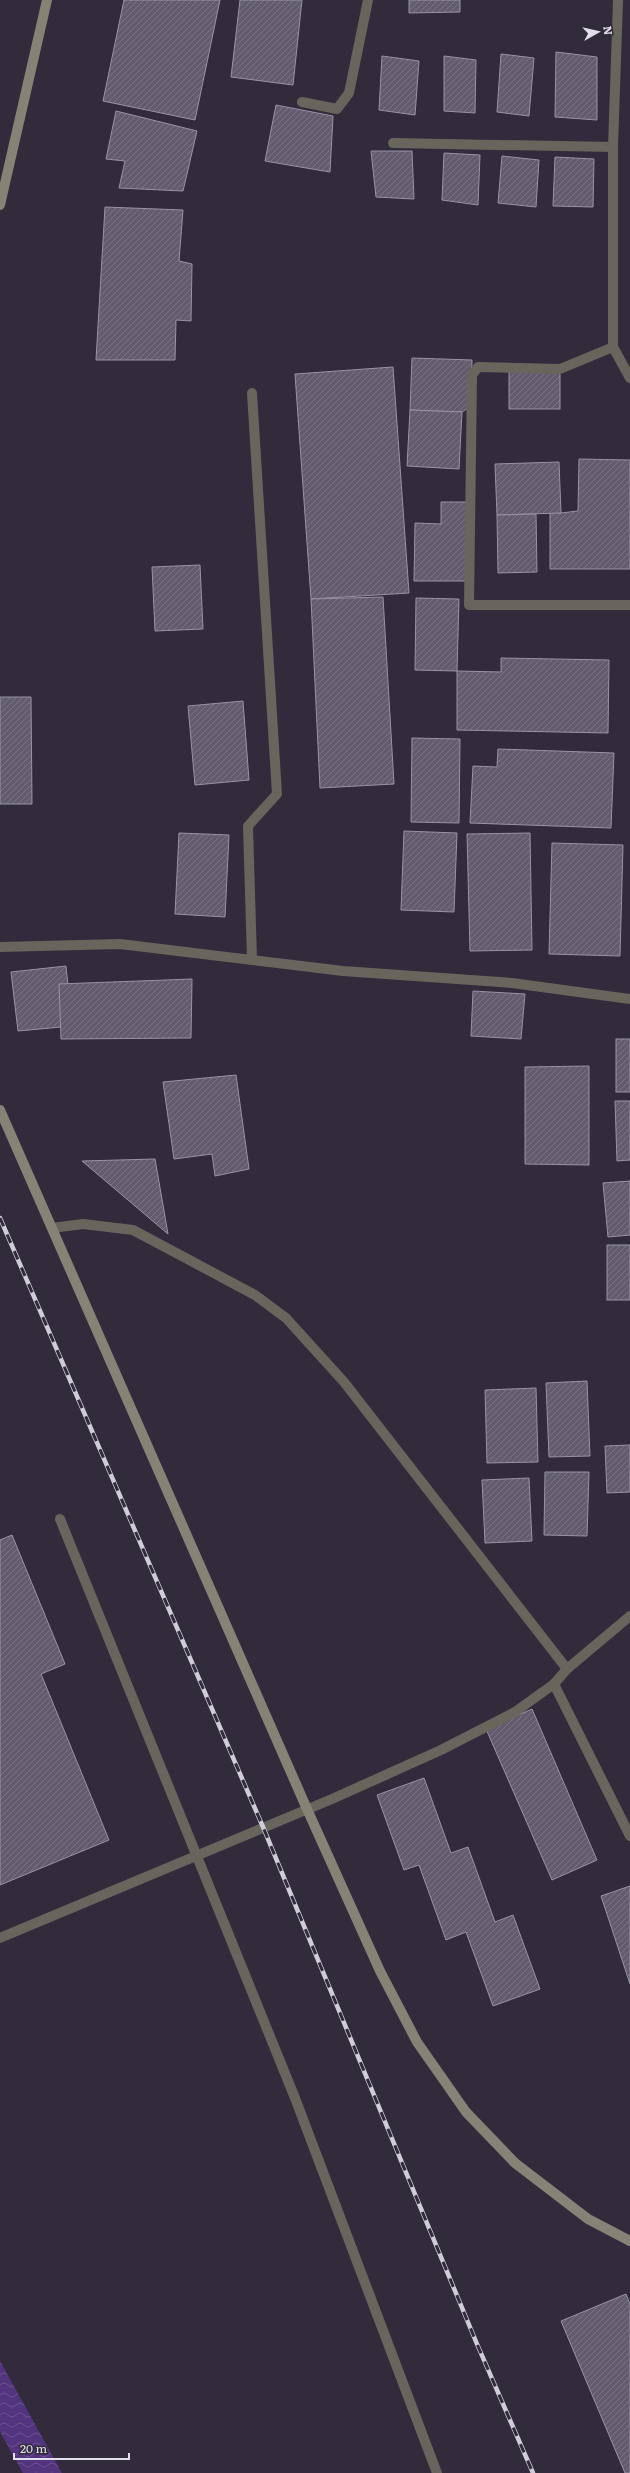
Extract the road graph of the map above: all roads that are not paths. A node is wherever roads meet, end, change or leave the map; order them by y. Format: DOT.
graph roads {
  1 [pos="47,0"];
  2 [pos="368,0"];
  3 [pos="618,0"];
  4 [pos="302,102"];
  5 [pos="393,143"];
  6 [pos="613,147"];
  7 [pos="0,205"];
  8 [pos="613,347"];
  9 [pos="630,378"];
  10 [pos="252,393"];
  11 [pos="630,605"];
  12 [pos="0,947"];
  13 [pos="252,960"];
  14 [pos="630,999"];
  15 [pos="0,1110"];
  16 [pos="52,1228"];
  17 [pos="60,1519"];
  18 [pos="630,1616"];
  19 [pos="567,1669"];
  20 [pos="554,1684"];
  21 [pos="307,1809"];
  22 [pos="630,1836"];
  23 [pos="196,1854"];
  24 [pos="0,1938"];
  25 [pos="630,2241"];
  26 [pos="437,2473"];
  1 -- 7 [label="street"];
  2 -- 4 [label="street"];
  3 -- 6 [label="street"];
  5 -- 6 [label="street"];
  6 -- 8 [label="street"];
  8 -- 9 [label="street"];
  8 -- 11 [label="street"];
  10 -- 13 [label="street"];
  12 -- 13 [label="street"];
  13 -- 14 [label="street"];
  15 -- 16 [label="street"];
  16 -- 19 [label="street"];
  16 -- 21 [label="street"];
  17 -- 23 [label="street"];
  18 -- 19 [label="street"];
  19 -- 20 [label="street"];
  20 -- 21 [label="street"];
  20 -- 22 [label="street"];
  21 -- 23 [label="street"];
  21 -- 25 [label="street"];
  23 -- 24 [label="street"];
  23 -- 26 [label="street"];
}
